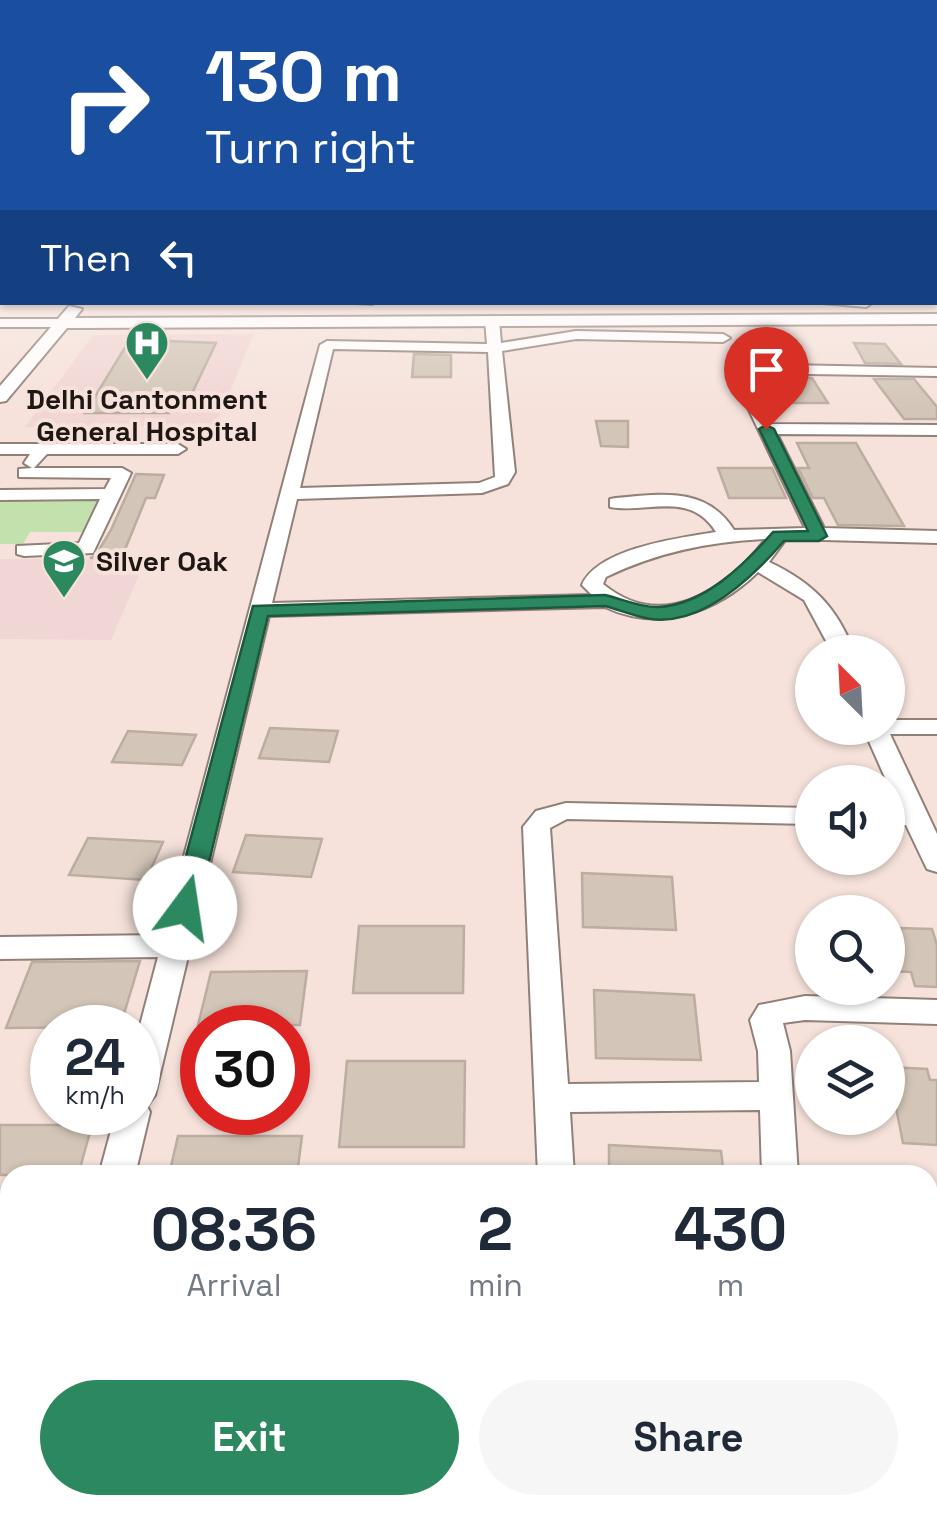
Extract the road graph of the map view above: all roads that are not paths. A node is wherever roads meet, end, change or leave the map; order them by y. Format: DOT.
graph roads {
  1 [pos="77,305"];
  2 [pos="867,305"];
  3 [pos="937,319"];
  4 [pos="492,320"];
  5 [pos="880,320"];
  6 [pos="714,321"];
  7 [pos="0,323"];
  8 [pos="62,323"];
  9 [pos="722,338"];
  10 [pos="496,348"];
  11 [pos="736,368"];
  12 [pos="937,372"];
  13 [pos="0,397"];
  14 [pos="766,429"];
  15 [pos="937,430"];
  16 [pos="0,449"];
  17 [pos="42,449"];
  18 [pos="178,449"];
  19 [pos="26,473"];
  20 [pos="112,494"];
  21 [pos="290,494"];
  22 [pos="5,495"];
  23 [pos="616,503"];
  24 [pos="779,536"];
  25 [pos="819,536"];
  26 [pos="729,537"];
  27 [pos="937,537"];
  28 [pos="24,550"];
  29 [pos="756,563"];
  30 [pos="605,600"];
  31 [pos="260,610"];
  32 [pos="836,635"];
  33 [pos="937,726"];
  34 [pos="905,727"];
  35 [pos="795,816"];
  36 [pos="905,822"];
  37 [pos="937,864"];
  38 [pos="175,946"];
  39 [pos="0,948"];
  40 [pos="160,1007"];
  41 [pos="937,1012"];
  42 [pos="775,1096"];
  43 [pos="552,1098"];
  44 [pos="128,1135"];
  45 [pos="120,1165"];
  46 [pos="555,1165"];
  47 [pos="779,1165"];
  1 -- 8 [label="street"];
  2 -- 5 [label="street"];
  3 -- 5 [label="street"];
  4 -- 6 [label="street"];
  4 -- 8 [label="street"];
  4 -- 10 [label="street"];
  5 -- 6 [label="street"];
  6 -- 9 [label="street"];
  7 -- 8 [label="street"];
  8 -- 13 [label="street"];
  9 -- 10 [label="street"];
  9 -- 11 [label="street"];
  10 -- 21 [label="street"];
  10 -- 21 [label="street"];
  11 -- 12 [label="street"];
  11 -- 14 [label="street"];
  14 -- 15 [label="street"];
  14 -- 25 [label="street"];
  16 -- 17 [label="street"];
  17 -- 18 [label="street"];
  17 -- 19 [label="street"];
  19 -- 20 [label="street"];
  19 -- 22 [label="street"];
  20 -- 22 [label="street"];
  20 -- 28 [label="street"];
  21 -- 31 [label="street"];
  23 -- 26 [label="street"];
  24 -- 25 [label="street"];
  24 -- 26 [label="street"];
  24 -- 29 [label="street"];
  25 -- 27 [label="street"];
  26 -- 30 [label="street"];
  29 -- 30 [label="street"];
  29 -- 32 [label="street"];
  30 -- 31 [label="street"];
  31 -- 38 [label="street"];
  33 -- 34 [label="street"];
  35 -- 43 [label="street"];
  36 -- 37 [label="street"];
  38 -- 39 [label="street"];
  38 -- 40 [label="street"];
  41 -- 42 [label="street"];
  42 -- 43 [label="street"];
  42 -- 47 [label="street"];
  43 -- 46 [label="street"];
  44 -- 45 [label="street"];
}
